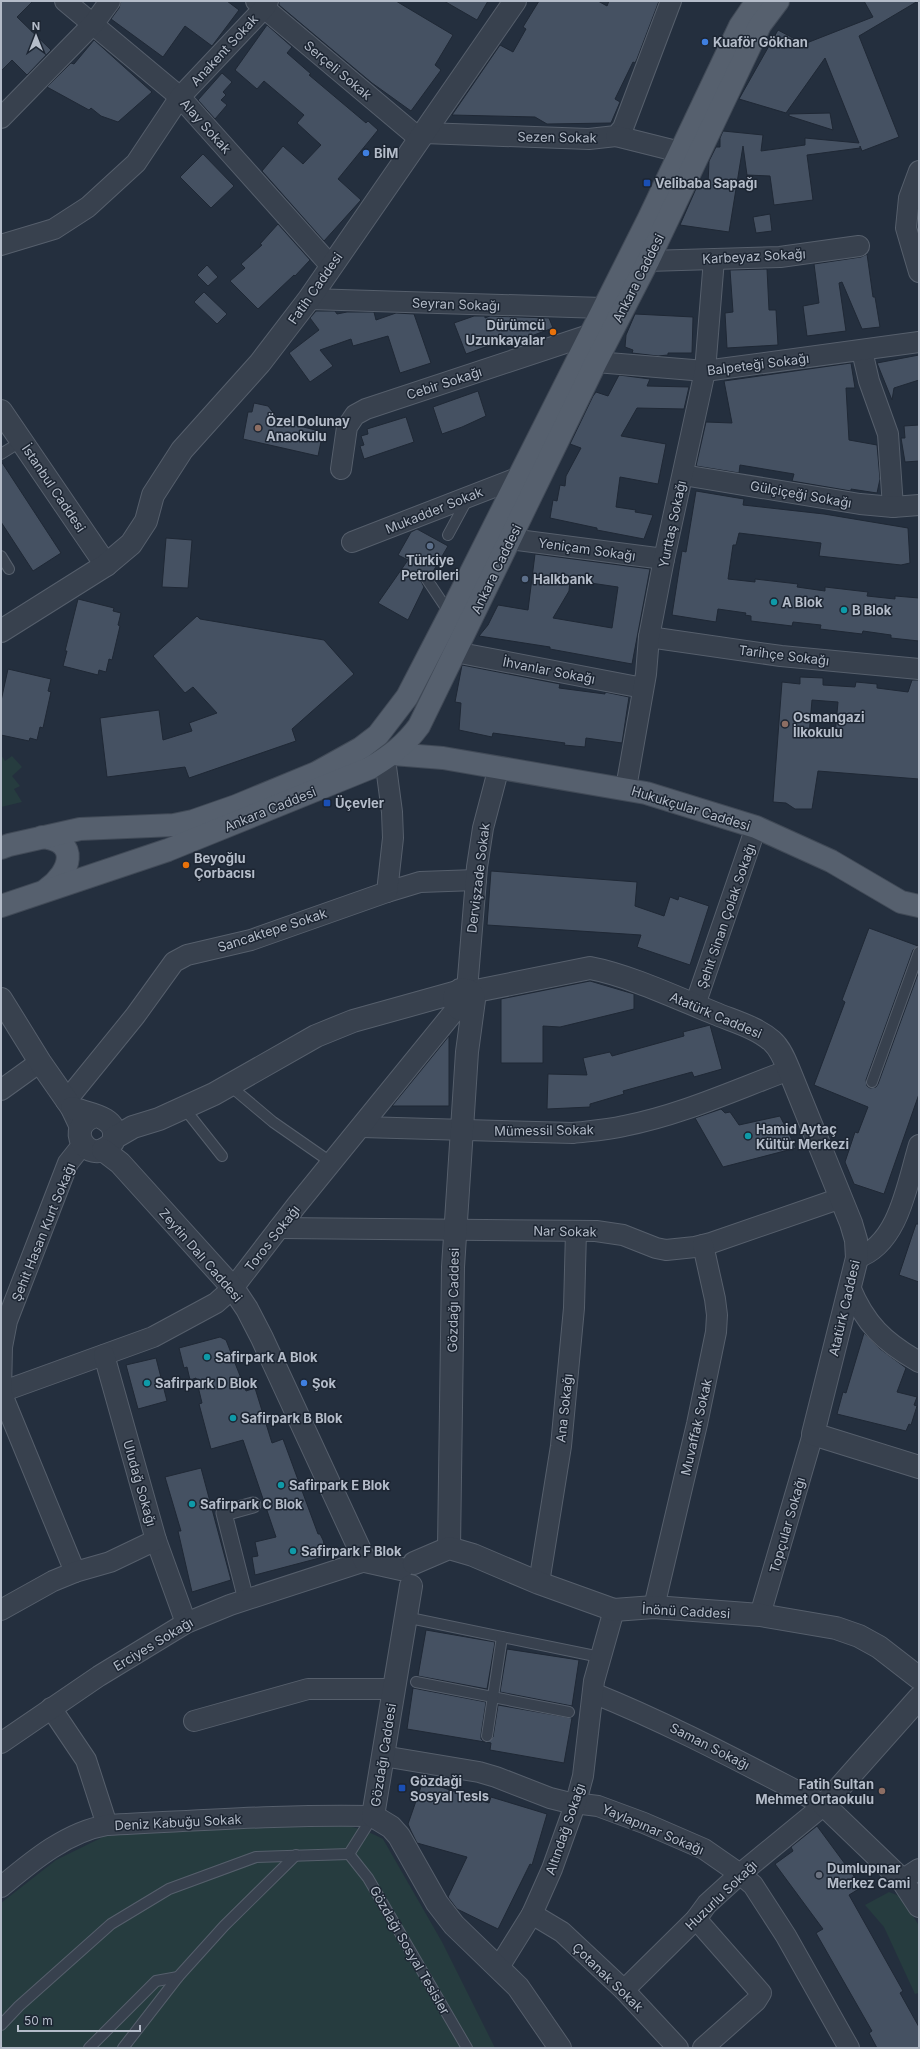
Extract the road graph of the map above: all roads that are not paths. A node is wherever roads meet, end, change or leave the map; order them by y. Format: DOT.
graph roads {
  1 [pos="66,1"];
  2 [pos="110,1"];
  3 [pos="515,1"];
  4 [pos="671,1"];
  5 [pos="757,1"];
  6 [pos="778,1"];
  7 [pos="263,3"];
  8 [pos="94,23"];
  9 [pos="180,97"];
  10 [pos="1,118"];
  11 [pos="422,136"];
  12 [pos="616,136"];
  13 [pos="680,152"];
  14 [pos="919,171"];
  15 [pos="1,245"];
  16 [pos="859,246"];
  17 [pos="714,259"];
  18 [pos="648,261"];
  19 [pos="331,266"];
  20 [pos="919,272"];
  21 [pos="309,299"];
  22 [pos="603,308"];
  23 [pos="589,335"];
  24 [pos="919,342"];
  25 [pos="862,351"];
  26 [pos="596,362"];
  27 [pos="705,371"];
  28 [pos="1,411"];
  29 [pos="22,441"];
  30 [pos="1,454"];
  31 [pos="341,469"];
  32 [pos="683,475"];
  33 [pos="517,478"];
  34 [pos="470,495"];
  35 [pos="919,505"];
  36 [pos="893,507"];
  37 [pos="448,535"];
  38 [pos="510,539"];
  39 [pos="352,542"];
  40 [pos="1,556"];
  41 [pos="664,559"];
  42 [pos="106,564"];
  43 [pos="9,569"];
  44 [pos="426,578"];
  45 [pos="450,614"];
  46 [pos="1,631"];
  47 [pos="649,637"];
  48 [pos="455,652"];
  49 [pos="919,669"];
  50 [pos="643,688"];
  51 [pos="389,756"];
  52 [pos="499,767"];
  53 [pos="626,788"];
  54 [pos="756,827"];
  55 [pos="42,837"];
  56 [pos="1,848"];
  57 [pos="476,880"];
  58 [pos="46,890"];
  59 [pos="387,892"];
  60 [pos="910,904"];
  61 [pos="1,906"];
  62 [pos="919,915"];
  63 [pos="919,952"];
  64 [pos="1,999"];
  65 [pos="464,1000"];
  66 [pos="695,1005"];
  67 [pos="40,1062"];
  68 [pos="789,1070"];
  69 [pos="872,1082"];
  70 [pos="230,1085"];
  71 [pos="1,1090"];
  72 [pos="184,1108"];
  73 [pos="362,1127"];
  74 [pos="93,1128"];
  75 [pos="462,1131"];
  76 [pos="919,1145"];
  77 [pos="222,1156"];
  78 [pos="332,1163"];
  79 [pos="841,1198"];
  80 [pos="279,1228"];
  81 [pos="455,1231"];
  82 [pos="576,1231"];
  83 [pos="703,1245"];
  84 [pos="857,1258"];
  85 [pos="850,1287"];
  86 [pos="233,1288"];
  87 [pos="2,1347"];
  88 [pos="104,1355"];
  89 [pos="919,1362"];
  90 [pos="1,1392"];
  91 [pos="814,1434"];
  92 [pos="919,1467"];
  93 [pos="253,1505"];
  94 [pos="156,1540"];
  95 [pos="449,1548"];
  96 [pos="365,1561"];
  97 [pos="75,1572"];
  98 [pos="412,1574"];
  99 [pos="539,1583"];
  100 [pos="246,1600"];
  101 [pos="654,1607"];
  102 [pos="1,1610"];
  103 [pos="614,1610"];
  104 [pos="760,1616"];
  105 [pos="405,1617"];
  106 [pos="186,1622"];
  107 [pos="502,1637"];
  108 [pos="600,1656"];
  109 [pos="919,1678"];
  110 [pos="416,1682"];
  111 [pos="394,1689"];
  112 [pos="593,1694"];
  113 [pos="493,1696"];
  114 [pos="919,1698"];
  115 [pos="51,1708"];
  116 [pos="569,1712"];
  117 [pos="194,1722"];
  118 [pos="487,1736"];
  119 [pos="1,1743"];
  120 [pos="383,1756"];
  121 [pos="576,1802"];
  122 [pos="824,1805"];
  123 [pos="373,1816"];
  124 [pos="106,1825"];
  125 [pos="349,1854"];
  126 [pos="296,1855"];
  127 [pos="740,1874"];
  128 [pos="910,1874"];
  129 [pos="1,1888"];
  130 [pos="919,1906"];
  131 [pos="532,1914"];
  132 [pos="696,1919"];
  133 [pos="499,1967"];
  134 [pos="178,1977"];
  135 [pos="624,1990"];
  136 [pos="1,2025"];
  137 [pos="89,2048"];
  138 [pos="123,2048"];
  139 [pos="467,2048"];
  140 [pos="560,2048"];
  141 [pos="678,2048"];
  142 [pos="703,2048"];
  143 [pos="849,2048"];
  1 -- 8 [label="street, Alay Sokak"];
  2 -- 8 [label="street"];
  3 -- 11 [label="street, Fatih Caddesi"];
  4 -- 12 [label="street, Sezen Sokak"];
  5 -- 13 [label="main road, Ankara Caddesi"];
  6 -- 18 [label="main road, Ankara Caddesi"];
  7 -- 9 [label="street, Anakent Sokak"];
  7 -- 11 [label="street, Serçeli Sokak"];
  8 -- 9 [label="street, Alay Sokak"];
  8 -- 10 [label="street"];
  9 -- 15 [label="street, Anakent Sokak"];
  9 -- 19 [label="street, Alay Sokak"];
  11 -- 12 [label="street, Sezen Sokak"];
  11 -- 19 [label="street, Fatih Caddesi"];
  12 -- 13 [label="street"];
  13 -- 22 [label="main road, Ankara Caddesi"];
  14 -- 20 [label="street"];
  16 -- 17 [label="street, Karbeyaz Sokağı"];
  17 -- 18 [label="street, Karbeyaz Sokağı"];
  17 -- 27 [label="street, Yurttaş Sokağı"];
  18 -- 26 [label="main road, Ankara Caddesi"];
  19 -- 21 [label="street, Fatih Caddesi"];
  21 -- 22 [label="street, Seyran Sokağı"];
  21 -- 42 [label="street, Fatih Caddesi"];
  22 -- 23 [label="main road, Ankara Caddesi"];
  23 -- 31 [label="street, Cebir Sokağı"];
  23 -- 33 [label="main road, Ankara Caddesi"];
  24 -- 25 [label="street, Balpeteği Sokağı"];
  25 -- 27 [label="street, Balpeteği Sokağı"];
  25 -- 36 [label="street"];
  26 -- 27 [label="street, Balpeteği Sokağı"];
  26 -- 38 [label="main road, Ankara Caddesi"];
  27 -- 32 [label="street, Yurttaş Sokağı"];
  28 -- 29 [label="street, İstanbul Caddesi"];
  29 -- 30 [label="lane"];
  29 -- 42 [label="street, İstanbul Caddesi"];
  32 -- 36 [label="street, Gülçiçeği Sokağı"];
  32 -- 41 [label="street, Yurttaş Sokağı"];
  33 -- 34 [label="street, Mukadder Sokak"];
  33 -- 45 [label="main road, Ankara Caddesi"];
  34 -- 37 [label="lane"];
  34 -- 39 [label="street, Mukadder Sokak"];
  35 -- 36 [label="street, Gülçiçeği Sokağı"];
  38 -- 41 [label="street, Yeniçam Sokağı"];
  38 -- 48 [label="main road, Ankara Caddesi"];
  40 -- 43 [label="lane"];
  41 -- 47 [label="street, Yurttaş Sokağı"];
  42 -- 46 [label="street, Fatih Caddesi"];
  44 -- 45 [label="lane"];
  45 -- 55 [label="main road, Ankara Caddesi"];
  47 -- 49 [label="street, Tarihçe Sokağı"];
  47 -- 50 [label="street, Yurttaş Sokağı"];
  48 -- 50 [label="street, İhvanlar Sokağı"];
  48 -- 51 [label="main road, Ankara Caddesi"];
  50 -- 53 [label="street, Yurttaş Sokağı"];
  51 -- 52 [label="main road, Hukukçular Caddesi"];
  51 -- 58 [label="main road, Ankara Caddesi"];
  51 -- 59 [label="street"];
  52 -- 53 [label="main road, Hukukçular Caddesi"];
  52 -- 57 [label="street, Dervişzade Sokak"];
  53 -- 54 [label="main road, Hukukçular Caddesi"];
  54 -- 60 [label="main road, Hukukçular Caddesi"];
  54 -- 66 [label="street, Şehit Sinan Çolak Sokağı"];
  55 -- 56 [label="main road, Ankara Caddesi"];
  55 -- 58 [label="main road"];
  57 -- 59 [label="street, Sancaktepe Sokak"];
  57 -- 65 [label="street, Dervişzade Sokak"];
  58 -- 61 [label="main road, Ankara Caddesi"];
  59 -- 74 [label="street, Sancaktepe Sokak"];
  60 -- 62 [label="street, Hukukçular Caddesi"];
  63 -- 69 [label="lane"];
  64 -- 67 [label="street"];
  65 -- 66 [label="street, Atatürk Caddesi"];
  65 -- 70 [label="street"];
  65 -- 73 [label="street, Toros Sokağı"];
  65 -- 75 [label="street, Gözdağı Caddesi"];
  66 -- 68 [label="street, Atatürk Caddesi"];
  67 -- 71 [label="street"];
  67 -- 74 [label="street"];
  68 -- 75 [label="street, Mümessil Sokak"];
  68 -- 79 [label="street, Atatürk Caddesi"];
  70 -- 72 [label="street"];
  70 -- 78 [label="lane"];
  72 -- 74 [label="street"];
  72 -- 77 [label="lane"];
  73 -- 75 [label="street, Mümessil Sokak"];
  73 -- 78 [label="street, Toros Sokağı"];
  74 -- 86 [label="street, Zeytin Dalı Caddesi"];
  74 -- 87 [label="street, Şehit Hasan Kurt Sokağı"];
  75 -- 81 [label="street, Gözdağı Caddesi"];
  76 -- 84 [label="street"];
  78 -- 80 [label="street, Toros Sokağı"];
  79 -- 83 [label="street, Nar Sokak"];
  79 -- 84 [label="street, Atatürk Caddesi"];
  80 -- 81 [label="street, Nar Sokak"];
  80 -- 86 [label="street, Toros Sokağı"];
  81 -- 82 [label="street, Nar Sokak"];
  81 -- 95 [label="street, Gözdağı Caddesi"];
  82 -- 83 [label="street, Nar Sokak"];
  82 -- 99 [label="street, Ana Sokağı"];
  83 -- 101 [label="street, Muvaffak Sokak"];
  84 -- 85 [label="street, Atatürk Caddesi"];
  85 -- 89 [label="street"];
  85 -- 91 [label="street, Atatürk Caddesi"];
  86 -- 88 [label="street, Toros Sokağı"];
  86 -- 96 [label="street, Zeytin Dalı Caddesi"];
  87 -- 90 [label="street, Şehit Hasan Kurt Sokağı"];
  88 -- 90 [label="street, Toros Sokağı"];
  88 -- 94 [label="street, Uludağ Sokağı"];
  90 -- 97 [label="street, Şehit Hasan Kurt Sokağı"];
  91 -- 92 [label="street"];
  91 -- 104 [label="street, Topçular Sokağı"];
  93 -- 100 [label="street"];
  94 -- 97 [label="street, Uludağ Sokağı"];
  94 -- 106 [label="street"];
  95 -- 98 [label="street"];
  95 -- 99 [label="street, İnönü Caddesi"];
  96 -- 98 [label="street"];
  96 -- 100 [label="street, Erciyes Sokağı"];
  97 -- 102 [label="street, Uludağ Sokağı"];
  98 -- 105 [label="street, Gözdağı Caddesi"];
  99 -- 103 [label="street, İnönü Caddesi"];
  100 -- 106 [label="street, Erciyes Sokağı"];
  101 -- 103 [label="street, İnönü Caddesi"];
  101 -- 104 [label="street, İnönü Caddesi"];
  103 -- 108 [label="street, Altındağ Sokağı"];
  104 -- 109 [label="street, İnönü Caddesi"];
  105 -- 107 [label="lane"];
  105 -- 111 [label="street, Gözdağı Caddesi"];
  106 -- 115 [label="street, Erciyes Sokağı"];
  107 -- 108 [label="lane"];
  107 -- 113 [label="lane"];
  108 -- 112 [label="street, Altındağ Sokağı"];
  110 -- 113 [label="lane"];
  111 -- 117 [label="street"];
  111 -- 120 [label="street, Gözdağı Caddesi"];
  112 -- 121 [label="street, Altındağ Sokağı"];
  112 -- 122 [label="street, Saman Sokağı"];
  113 -- 116 [label="lane"];
  113 -- 118 [label="lane"];
  114 -- 122 [label="street"];
  115 -- 119 [label="street, Erciyes Sokağı"];
  115 -- 124 [label="street"];
  120 -- 121 [label="street, Yaylapınar Sokağı"];
  120 -- 123 [label="street, Gözdağı Caddesi"];
  121 -- 127 [label="street, Yaylapınar Sokağı"];
  121 -- 131 [label="street, Altındağ Sokağı"];
  122 -- 127 [label="street, Huzurlu Sokağı"];
  122 -- 128 [label="street"];
  123 -- 124 [label="street, Deniz Kabuğu Sokak"];
  123 -- 125 [label="lane"];
  123 -- 133 [label="street, Gözdağı Caddesi"];
  124 -- 129 [label="street, Deniz Kabuğu Sokak"];
  125 -- 126 [label="lane"];
  125 -- 139 [label="lane, Gözdağı Sosyal Tesisler"];
  126 -- 134 [label="lane"];
  126 -- 136 [label="lane"];
  127 -- 132 [label="street, Huzurlu Sokağı"];
  127 -- 143 [label="street, Yaylapınar Sokağı"];
  128 -- 130 [label="street"];
  131 -- 133 [label="street, Altındağ Sokağı"];
  131 -- 135 [label="street, Çotanak Sokak"];
  132 -- 135 [label="street, Huzurlu Sokağı"];
  132 -- 142 [label="street"];
  133 -- 140 [label="street, Gözdağı Caddesi"];
  134 -- 137 [label="lane"];
  134 -- 138 [label="lane"];
  135 -- 141 [label="street, Çotanak Sokak"];
}
